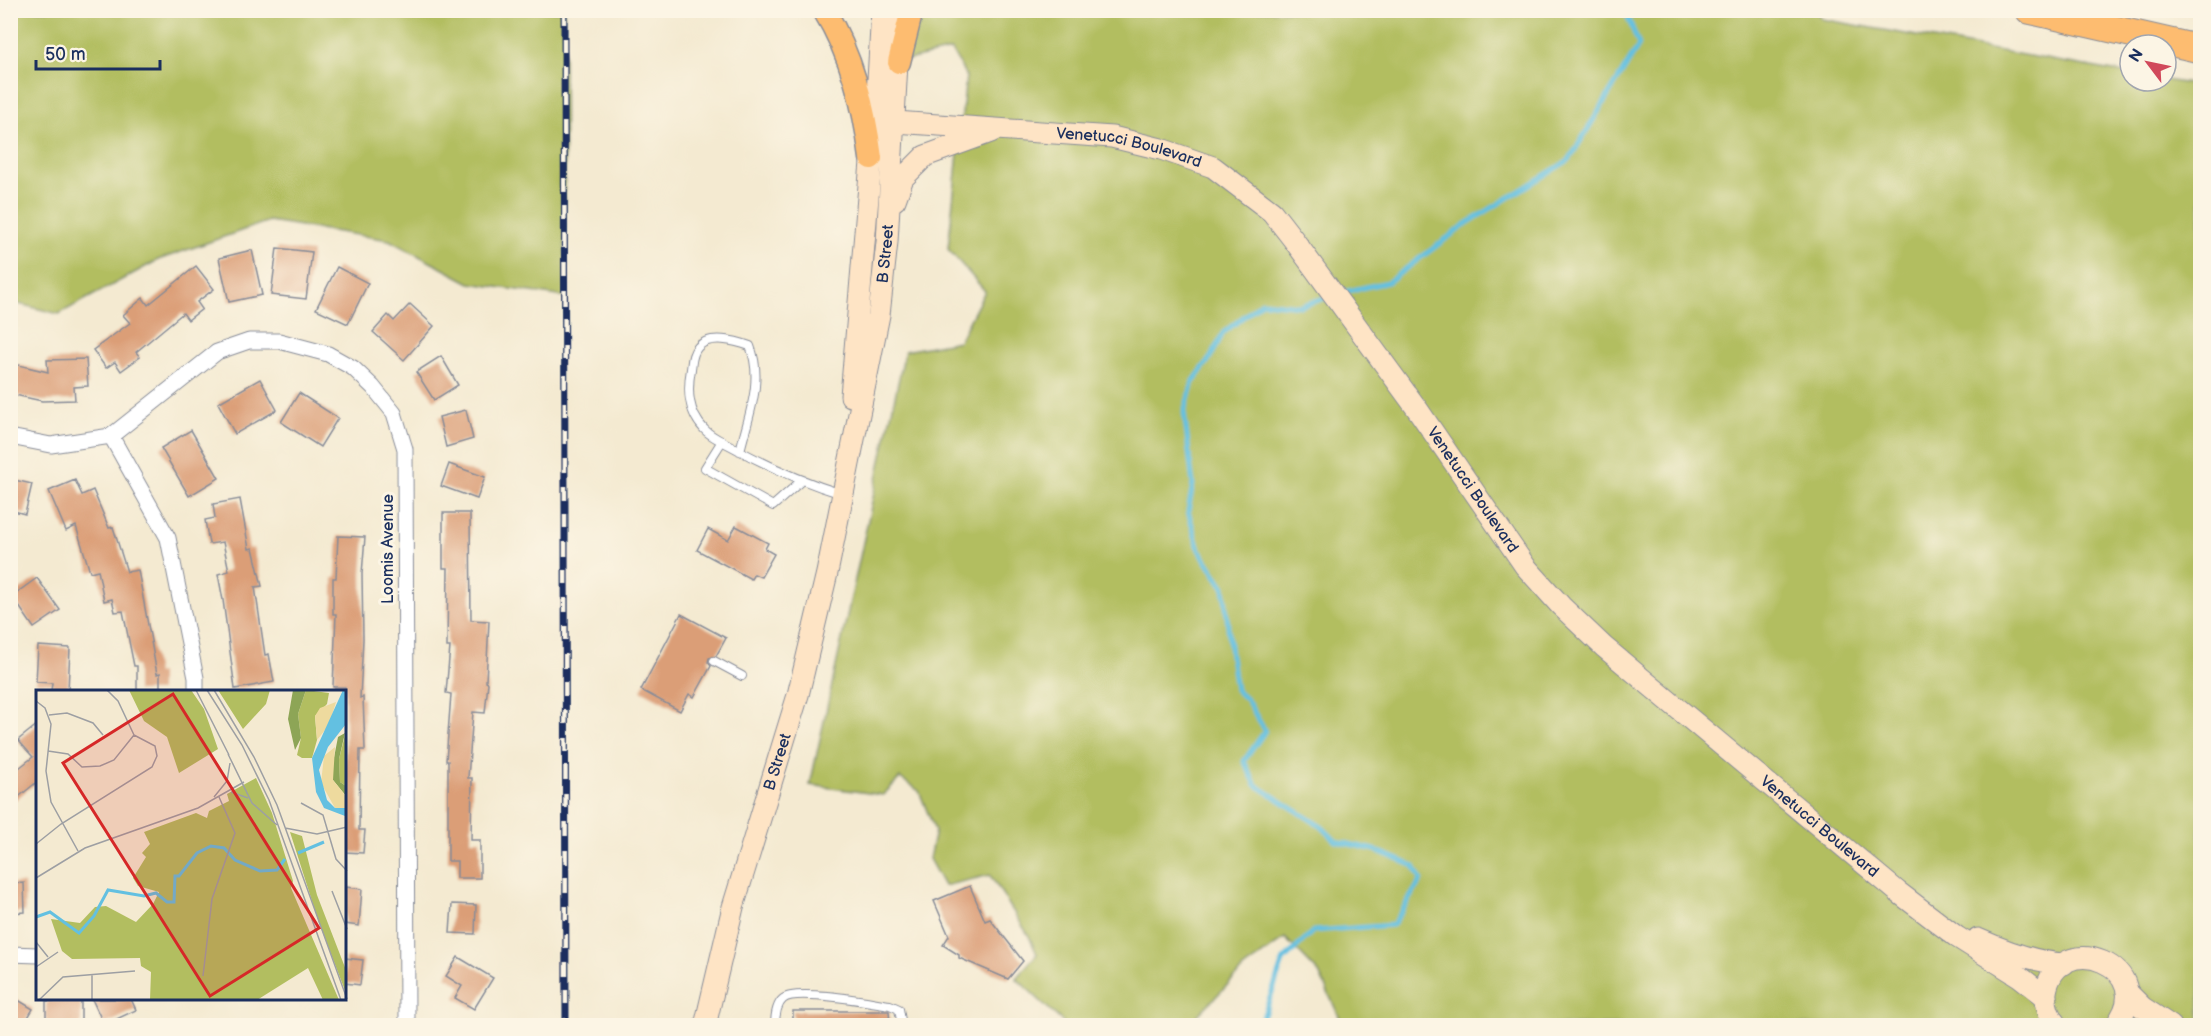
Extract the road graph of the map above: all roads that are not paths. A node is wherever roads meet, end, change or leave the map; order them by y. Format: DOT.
graph roads {
  1 [pos="824,10"];
  2 [pos="882,10"];
  3 [pos="900,10"];
  4 [pos="912,10"];
  5 [pos="2029,10"];
  6 [pos="2200,49"];
  7 [pos="898,62"];
  8 [pos="895,122"];
  9 [pos="999,129"];
  10 [pos="871,158"];
  11 [pos="889,214"];
  12 [pos="111,436"];
  13 [pos="10,437"];
  14 [pos="722,441"];
  15 [pos="740,451"];
  16 [pos="801,481"];
  17 [pos="843,494"];
  18 [pos="714,661"];
  19 [pos="742,676"];
  20 [pos="196,690"];
  21 [pos="1936,920"];
  22 [pos="10,954"];
  23 [pos="36,955"];
  24 [pos="2064,964"];
  25 [pos="2127,992"];
  26 [pos="2046,997"];
  27 [pos="407,1026"];
  28 [pos="705,1026"];
  29 [pos="775,1026"];
  30 [pos="902,1026"];
  31 [pos="2057,1026"];
  32 [pos="2115,1026"];
  33 [pos="2171,1026"];
  1 -- 10 [label="main road"];
  2 -- 10 [label="street, B Street"];
  3 -- 7 [label="street, B Street"];
  4 -- 7 [label="main road"];
  5 -- 6 [label="highway"];
  7 -- 8 [label="street, B Street"];
  8 -- 9 [label="street, Venetucci Boulevard"];
  8 -- 11 [label="street, B Street"];
  9 -- 11 [label="street, Venetucci Boulevard"];
  9 -- 21 [label="street, Venetucci Boulevard"];
  10 -- 17 [label="street, B Street"];
  11 -- 17 [label="street, B Street"];
  12 -- 13 [label="street"];
  12 -- 20 [label="street"];
  12 -- 27 [label="street, Loomis Avenue"];
  14 -- 15 [label="lane"];
  14 -- 15 [label="lane"];
  14 -- 16 [label="lane"];
  15 -- 16 [label="lane"];
  16 -- 17 [label="lane"];
  17 -- 28 [label="street, B Street"];
  18 -- 19 [label="lane"];
  21 -- 24 [label="street, Venetucci Boulevard"];
  21 -- 26 [label="street, Venetucci Boulevard"];
  22 -- 23 [label="street"];
  24 -- 25 [label="street"];
  24 -- 26 [label="street"];
  25 -- 32 [label="street"];
  25 -- 33 [label="street"];
  26 -- 31 [label="street"];
  29 -- 30 [label="lane"];
}
